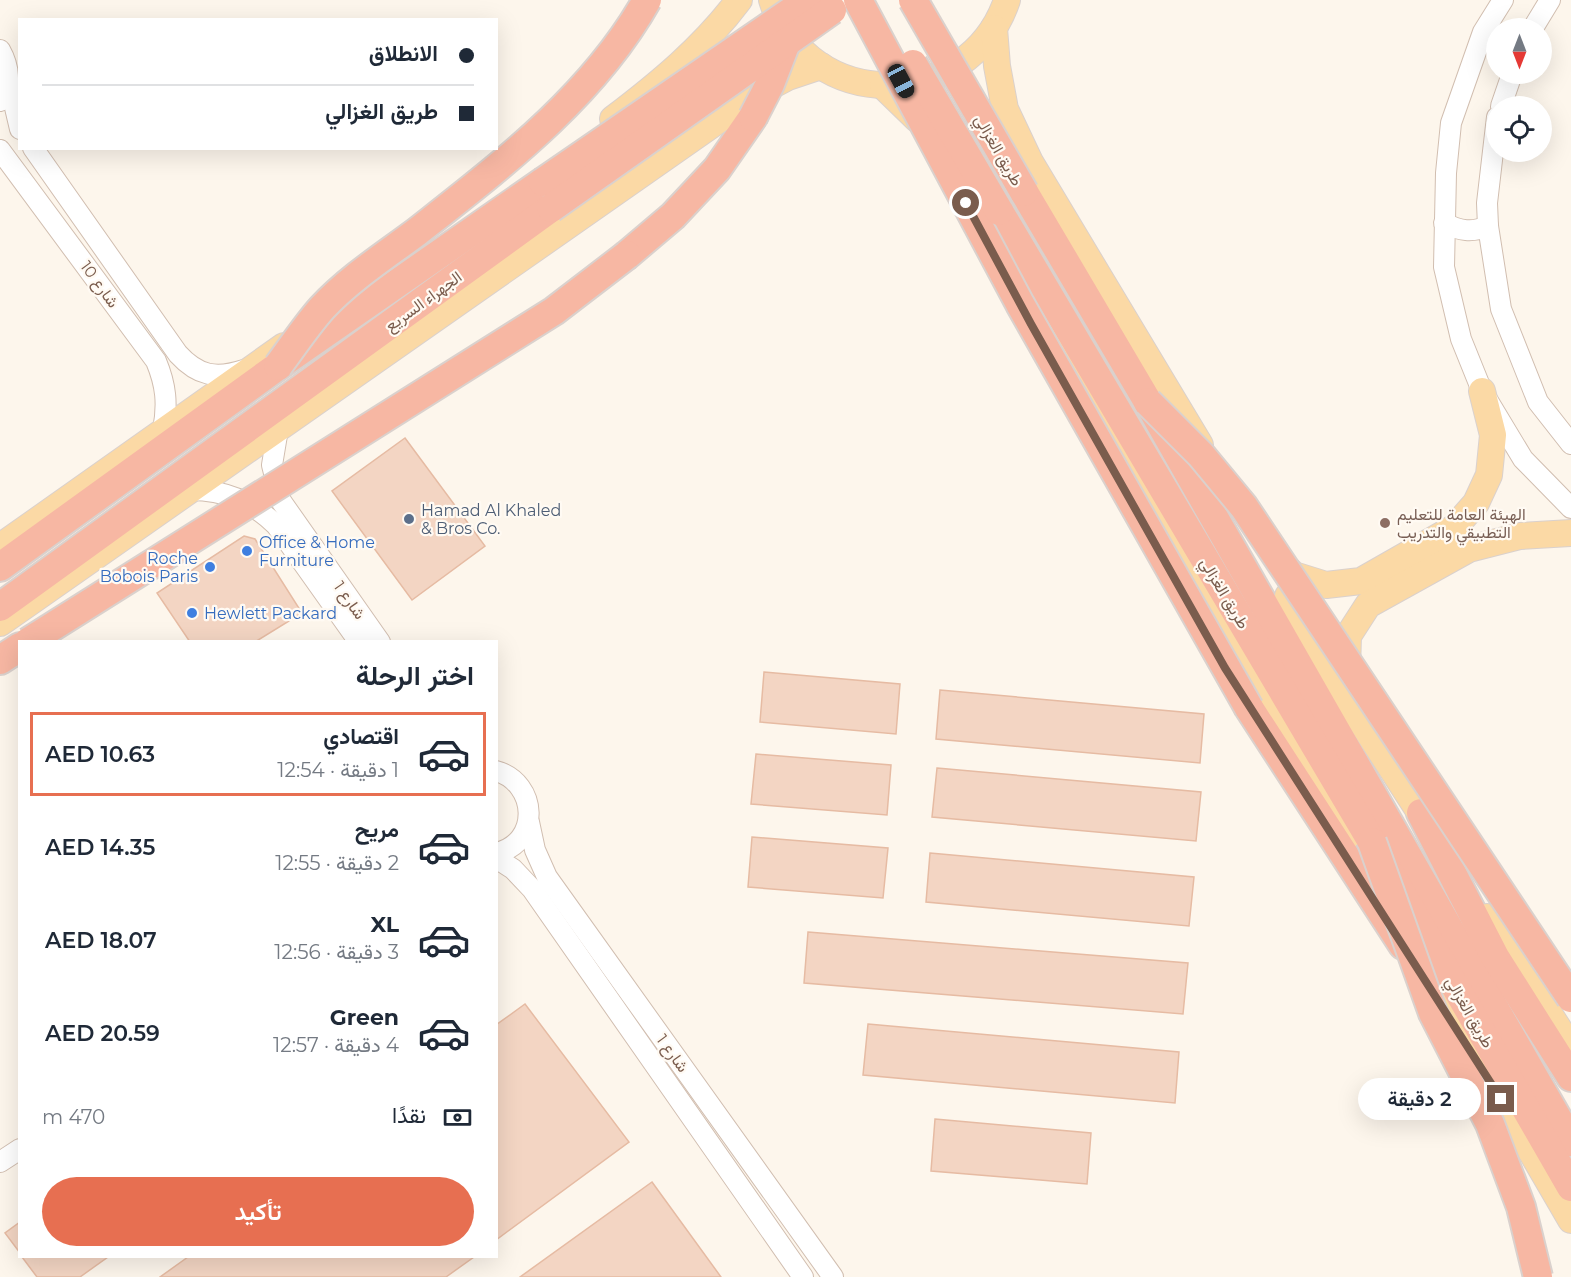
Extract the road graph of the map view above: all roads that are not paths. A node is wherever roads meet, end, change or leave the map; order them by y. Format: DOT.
graph roads {
  1 [pos="647,0"];
  2 [pos="739,0"];
  3 [pos="772,0"];
  4 [pos="799,0"];
  5 [pos="808,0"];
  6 [pos="848,0"];
  7 [pos="858,0"];
  8 [pos="875,0"];
  9 [pos="913,0"];
  10 [pos="1007,0"];
  11 [pos="1503,0"];
  12 [pos="1550,0"];
  13 [pos="1539,18"];
  14 [pos="994,28"];
  15 [pos="0,51"];
  16 [pos="821,66"];
  17 [pos="9,81"];
  18 [pos="883,86"];
  19 [pos="0,101"];
  20 [pos="18,120"];
  21 [pos="0,150"];
  22 [pos="34,150"];
  23 [pos="1491,162"];
  24 [pos="1444,223"];
  25 [pos="1488,226"];
  26 [pos="278,366"];
  27 [pos="249,369"];
  28 [pos="1482,391"];
  29 [pos="1148,402"];
  30 [pos="278,429"];
  31 [pos="163,430"];
  32 [pos="1571,444"];
  33 [pos="191,490"];
  34 [pos="1571,508"];
  35 [pos="1571,533"];
  36 [pos="1258,544"];
  37 [pos="0,547"];
  38 [pos="0,567"];
  39 [pos="0,607"];
  40 [pos="0,623"];
  41 [pos="31,640"];
  42 [pos="358,640"];
  43 [pos="379,640"];
  44 [pos="18,648"];
  45 [pos="0,660"];
  46 [pos="1357,715"];
  47 [pos="498,772"];
  48 [pos="1421,813"];
  49 [pos="529,822"];
  50 [pos="1372,842"];
  51 [pos="498,852"];
  52 [pos="498,859"];
  53 [pos="1571,998"];
  54 [pos="1571,1048"];
  55 [pos="1478,1060"];
  56 [pos="1571,1077"];
  57 [pos="18,1134"];
  58 [pos="1571,1142"];
  59 [pos="0,1147"];
  60 [pos="18,1150"];
  61 [pos="0,1162"];
  62 [pos="1571,1187"];
  63 [pos="1571,1220"];
  64 [pos="803,1277"];
  65 [pos="833,1277"];
  66 [pos="1538,1277"];
  1 -- 26 [label="highway, bridge"];
  2 -- 27 [label="main road"];
  3 -- 16 [label="main road"];
  4 -- 41 [label="highway, bridge"];
  5 -- 26 [label="highway, الجهراء السريع, bridge"];
  6 -- 39 [label="highway, الجهراء السريع, bridge"];
  7 -- 55 [label="highway, bridge"];
  8 -- 50 [label="highway, طريق الغزالي, bridge"];
  9 -- 29 [label="highway, طريق الغزالي, bridge"];
  10 -- 14 [label="main road"];
  11 -- 24 [label="street"];
  12 -- 13 [label="street"];
  14 -- 18 [label="main road"];
  14 -- 36 [label="main road, طريق الغزالي"];
  15 -- 17 [label="street"];
  16 -- 18 [label="main road"];
  16 -- 30 [label="main road, الجهراء السريع"];
  17 -- 19 [label="street"];
  17 -- 20 [label="street"];
  18 -- 55 [label="main road, طريق الغزالي"];
  21 -- 31 [label="street, شارع 10"];
  22 -- 27 [label="street, شارع 10"];
  23 -- 25 [label="street"];
  24 -- 25 [label="street"];
  24 -- 28 [label="street"];
  25 -- 32 [label="street"];
  26 -- 38 [label="highway, الجهراء السريع"];
  27 -- 31 [label="main road"];
  28 -- 34 [label="street"];
  28 -- 36 [label="main road"];
  29 -- 53 [label="highway, bridge"];
  29 -- 58 [label="highway, طريق الغزالي, bridge"];
  30 -- 33 [label="main road, الجهراء السريع"];
  30 -- 43 [label="street, شارع 1"];
  31 -- 37 [label="main road"];
  33 -- 40 [label="main road, الجهراء السريع"];
  33 -- 42 [label="street, شارع 1"];
  35 -- 46 [label="main road"];
  36 -- 46 [label="main road, طريق الغزالي"];
  44 -- 45 [label="highway"];
  46 -- 48 [label="main road, طريق الغزالي"];
  47 -- 49 [label="street, شارع 1"];
  48 -- 54 [label="main road, طريق الغزالي"];
  48 -- 56 [label="highway"];
  49 -- 51 [label="street"];
  49 -- 65 [label="street, شارع 1"];
  50 -- 62 [label="highway, طريق الغزالي, bridge"];
  50 -- 66 [label="highway, bridge"];
  52 -- 64 [label="street, شارع 1"];
  55 -- 63 [label="main road, طريق الغزالي"];
  57 -- 59 [label="street"];
  60 -- 61 [label="street"];
}
